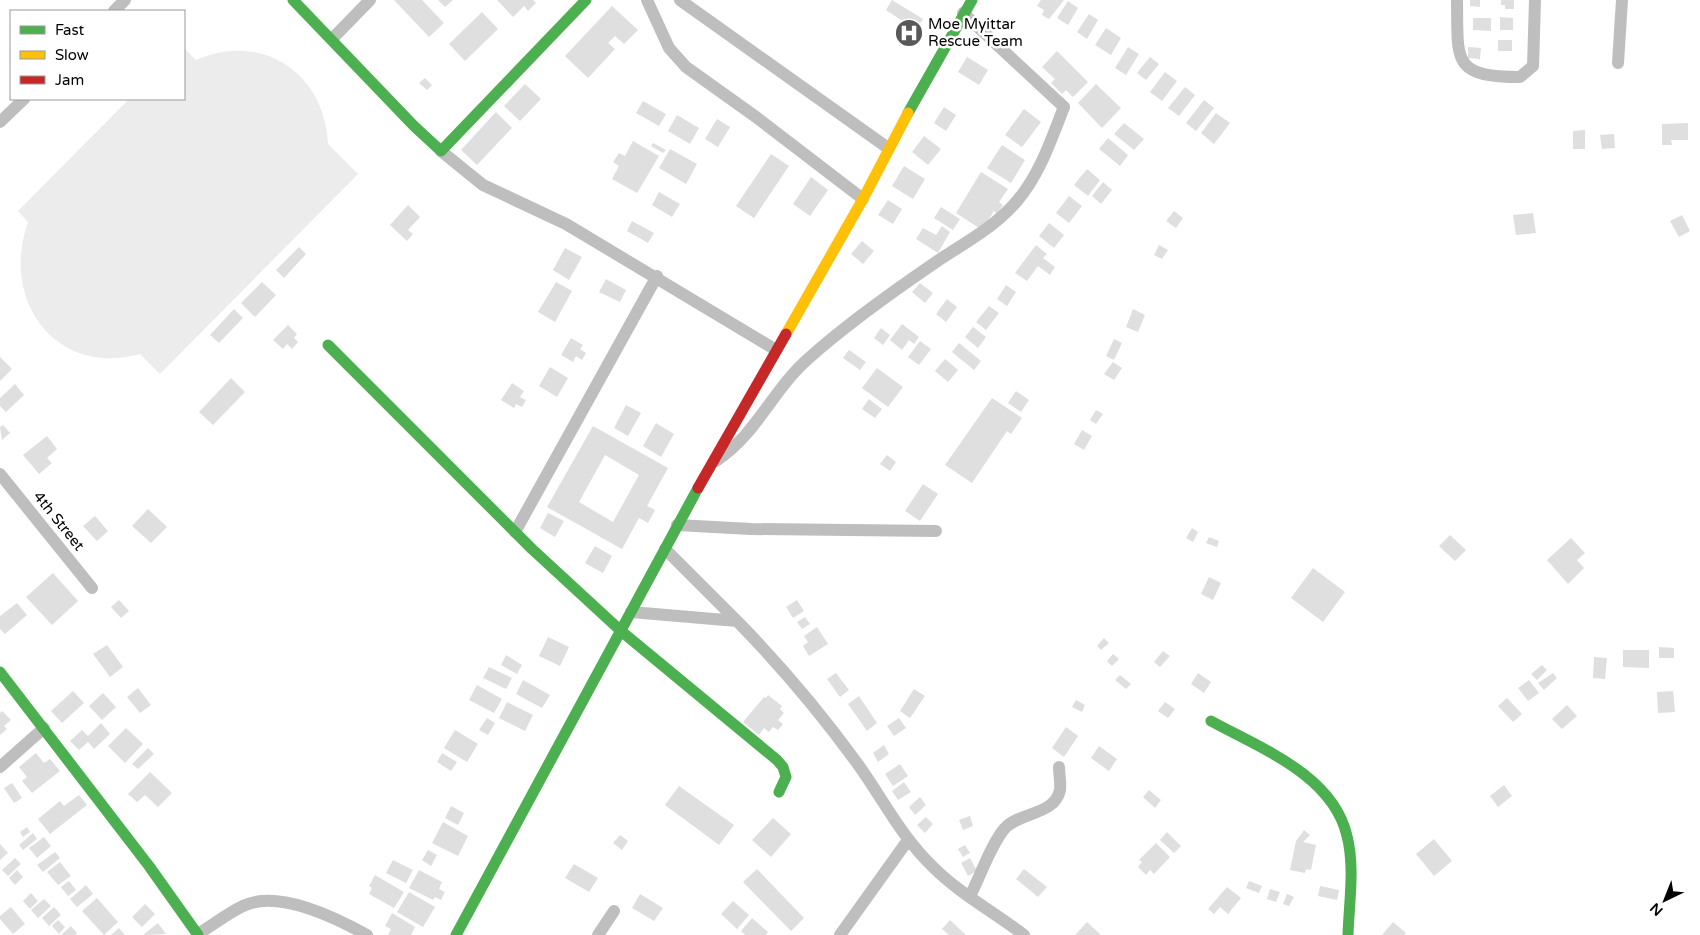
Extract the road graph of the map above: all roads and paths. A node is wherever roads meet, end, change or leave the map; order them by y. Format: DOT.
graph roads {
  1 [pos="293,0"];
  2 [pos="370,0"];
  3 [pos="586,0"];
  4 [pos="647,0"];
  5 [pos="681,0"];
  6 [pos="972,0"];
  7 [pos="1457,0"];
  8 [pos="1535,0"];
  9 [pos="1622,0"];
  10 [pos="963,13"];
  11 [pos="332,39"];
  12 [pos="1618,63"];
  13 [pos="23,100"];
  14 [pos="0,122"];
  15 [pos="888,148"];
  16 [pos="441,150"];
  17 [pos="863,199"];
  18 [pos="657,276"];
  19 [pos="328,345"];
  20 [pos="776,350"];
  21 [pos="714,462"];
  22 [pos="0,474"];
  23 [pos="677,526"];
  24 [pos="936,531"];
  25 [pos="515,532"];
  26 [pos="665,549"];
  27 [pos="92,588"];
  28 [pos="631,612"];
  29 [pos="737,621"];
  30 [pos="621,631"];
  31 [pos="0,672"];
  32 [pos="1211,721"];
  33 [pos="44,728"];
  34 [pos="0,767"];
  35 [pos="1059,767"];
  36 [pos="779,792"];
  37 [pos="908,840"];
  38 [pos="970,896"];
  39 [pos="614,911"];
  40 [pos="198,935"];
  41 [pos="367,935"];
  42 [pos="456,935"];
  43 [pos="598,935"];
  44 [pos="840,935"];
  45 [pos="1024,935"];
  46 [pos="1348,935"];
  1 -- 11 [label="street"];
  2 -- 11 [label="street"];
  3 -- 16 [label="street"];
  4 -- 17 [label="street"];
  5 -- 15 [label="street"];
  6 -- 10 [label="street"];
  7 -- 8 [label="street"];
  9 -- 12 [label="street"];
  10 -- 15 [label="street"];
  10 -- 21 [label="street"];
  11 -- 16 [label="street"];
  13 -- 14 [label="street"];
  15 -- 17 [label="street"];
  16 -- 18 [label="street"];
  17 -- 20 [label="street"];
  18 -- 20 [label="street"];
  18 -- 25 [label="street"];
  19 -- 25 [label="street"];
  20 -- 21 [label="street"];
  21 -- 23 [label="street"];
  22 -- 27 [label="street, 4th Street"];
  23 -- 24 [label="street"];
  23 -- 26 [label="street"];
  25 -- 30 [label="street"];
  26 -- 28 [label="street"];
  26 -- 29 [label="street"];
  28 -- 29 [label="street"];
  28 -- 30 [label="street"];
  29 -- 37 [label="street"];
  30 -- 36 [label="street"];
  30 -- 42 [label="street"];
  31 -- 33 [label="street"];
  32 -- 46 [label="street"];
  33 -- 34 [label="street"];
  33 -- 40 [label="street"];
  35 -- 38 [label="street"];
  37 -- 38 [label="street"];
  37 -- 44 [label="street"];
  38 -- 45 [label="street"];
  39 -- 43 [label="street"];
  40 -- 41 [label="street"];
}
